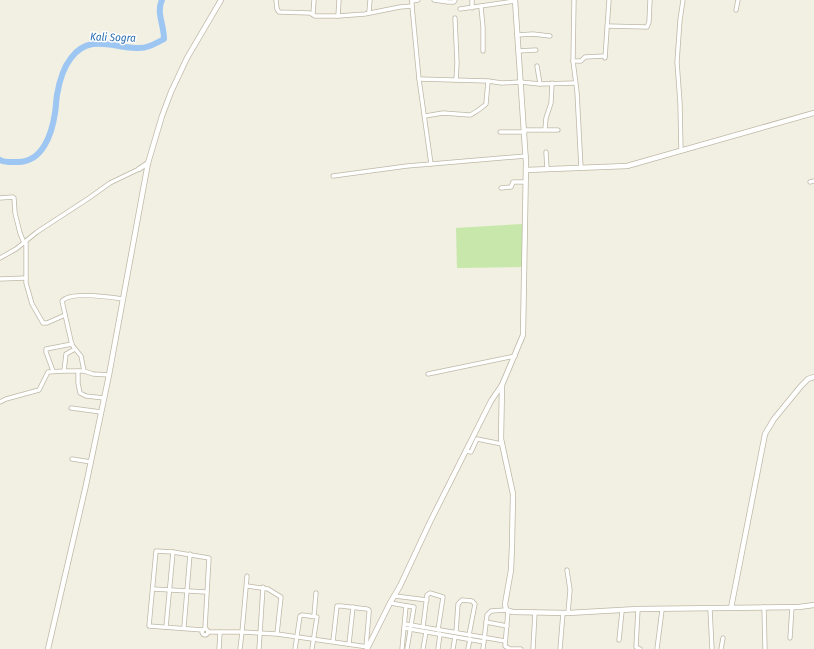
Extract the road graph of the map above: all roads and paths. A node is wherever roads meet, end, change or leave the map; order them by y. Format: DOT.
graph roads {
  1 [pos="221,0"];
  2 [pos="276,0"];
  3 [pos="314,0"];
  4 [pos="339,0"];
  5 [pos="370,0"];
  6 [pos="412,0"];
  7 [pos="418,0"];
  8 [pos="434,0"];
  9 [pos="455,0"];
  10 [pos="472,0"];
  11 [pos="515,0"];
  12 [pos="574,0"];
  13 [pos="609,0"];
  14 [pos="650,0"];
  15 [pos="683,0"];
  16 [pos="738,0"];
  17 [pos="412,6"];
  18 [pos="481,7"];
  19 [pos="472,8"];
  20 [pos="460,9"];
  21 [pos="736,10"];
  22 [pos="369,12"];
  23 [pos="313,14"];
  24 [pos="338,16"];
  25 [pos="455,18"];
  26 [pos="607,26"];
  27 [pos="517,35"];
  28 [pos="550,36"];
  29 [pos="536,50"];
  30 [pos="483,51"];
  31 [pos="518,51"];
  32 [pos="573,61"];
  33 [pos="537,66"];
  34 [pos="419,79"];
  35 [pos="456,80"];
  36 [pos="488,81"];
  37 [pos="520,82"];
  38 [pos="552,83"];
  39 [pos="575,83"];
  40 [pos="540,84"];
  41 [pos="814,113"];
  42 [pos="425,116"];
  43 [pos="545,129"];
  44 [pos="558,130"];
  45 [pos="525,131"];
  46 [pos="500,132"];
  47 [pos="681,151"];
  48 [pos="546,152"];
  49 [pos="526,156"];
  50 [pos="148,163"];
  51 [pos="431,164"];
  52 [pos="581,168"];
  53 [pos="138,169"];
  54 [pos="547,169"];
  55 [pos="146,172"];
  56 [pos="526,172"];
  57 [pos="333,176"];
  58 [pos="525,181"];
  59 [pos="501,188"];
  60 [pos="0,198"];
  61 [pos="25,242"];
  62 [pos="0,258"];
  63 [pos="26,278"];
  64 [pos="0,279"];
  65 [pos="124,299"];
  66 [pos="65,315"];
  67 [pos="72,344"];
  68 [pos="75,349"];
  69 [pos="514,356"];
  70 [pos="52,371"];
  71 [pos="64,371"];
  72 [pos="78,371"];
  73 [pos="84,371"];
  74 [pos="428,374"];
  75 [pos="109,375"];
  76 [pos="814,377"];
  77 [pos="502,385"];
  78 [pos="104,398"];
  79 [pos="0,402"];
  80 [pos="71,408"];
  81 [pos="101,412"];
  82 [pos="502,444"];
  83 [pos="466,451"];
  84 [pos="72,459"];
  85 [pos="90,462"];
  86 [pos="173,552"];
  87 [pos="190,554"];
  88 [pos="568,570"];
  89 [pos="247,576"];
  90 [pos="247,586"];
  91 [pos="263,587"];
  92 [pos="152,589"];
  93 [pos="170,590"];
  94 [pos="186,590"];
  95 [pos="206,592"];
  96 [pos="316,592"];
  97 [pos="395,596"];
  98 [pos="427,600"];
  99 [pos="390,603"];
  100 [pos="814,605"];
  101 [pos="406,606"];
  102 [pos="353,607"];
  103 [pos="764,607"];
  104 [pos="792,607"];
  105 [pos="731,608"];
  106 [pos="710,609"];
  107 [pos="638,610"];
  108 [pos="662,610"];
  109 [pos="507,611"];
  110 [pos="622,611"];
  111 [pos="535,612"];
  112 [pos="563,613"];
  113 [pos="568,613"];
  114 [pos="314,616"];
  115 [pos="486,622"];
  116 [pos="404,626"];
  117 [pos="507,626"];
  118 [pos="166,627"];
  119 [pos="411,627"];
  120 [pos="423,627"];
  121 [pos="184,628"];
  122 [pos="204,629"];
  123 [pos="438,630"];
  124 [pos="220,632"];
  125 [pos="242,632"];
  126 [pos="259,632"];
  127 [pos="426,632"];
  128 [pos="276,634"];
  129 [pos="440,634"];
  130 [pos="455,635"];
  131 [pos="298,636"];
  132 [pos="470,637"];
  133 [pos="314,638"];
  134 [pos="723,638"];
  135 [pos="790,638"];
  136 [pos="484,640"];
  137 [pos="619,640"];
  138 [pos="333,641"];
  139 [pos="505,641"];
  140 [pos="349,644"];
  141 [pos="367,647"];
  142 [pos="48,649"];
  143 [pos="218,649"];
  144 [pos="240,649"];
  145 [pos="259,649"];
  146 [pos="295,649"];
  147 [pos="312,649"];
  148 [pos="402,649"];
  149 [pos="407,649"];
  150 [pos="423,649"];
  151 [pos="438,649"];
  152 [pos="453,649"];
  153 [pos="468,649"];
  154 [pos="483,649"];
  155 [pos="521,649"];
  156 [pos="533,649"];
  157 [pos="560,649"];
  158 [pos="640,649"];
  159 [pos="657,649"];
  160 [pos="712,649"];
  161 [pos="721,649"];
  162 [pos="765,649"];
  1 -- 50 [label="street"];
  2 -- 23 [label="street"];
  3 -- 23 [label="street"];
  4 -- 24 [label="street"];
  5 -- 22 [label="street"];
  6 -- 7 [label="street"];
  6 -- 17 [label="street"];
  8 -- 9 [label="street"];
  10 -- 19 [label="street"];
  11 -- 18 [label="street"];
  11 -- 27 [label="street"];
  12 -- 32 [label="street"];
  13 -- 26 [label="street"];
  14 -- 26 [label="street"];
  15 -- 47 [label="street"];
  16 -- 21 [label="street"];
  17 -- 22 [label="street"];
  17 -- 34 [label="street"];
  18 -- 19 [label="street"];
  18 -- 30 [label="street"];
  19 -- 20 [label="street"];
  22 -- 24 [label="street"];
  23 -- 24 [label="street"];
  25 -- 35 [label="street"];
  26 -- 32 [label="street"];
  27 -- 28 [label="street"];
  27 -- 31 [label="street"];
  29 -- 31 [label="street"];
  31 -- 37 [label="street"];
  32 -- 39 [label="street"];
  33 -- 40 [label="street"];
  34 -- 35 [label="street"];
  34 -- 42 [label="street"];
  35 -- 36 [label="street"];
  36 -- 37 [label="street"];
  36 -- 42 [label="street"];
  37 -- 40 [label="street"];
  37 -- 45 [label="street"];
  38 -- 39 [label="street"];
  38 -- 40 [label="street"];
  38 -- 43 [label="street"];
  39 -- 52 [label="street"];
  41 -- 47 [label="street"];
  42 -- 51 [label="street"];
  43 -- 44 [label="street"];
  43 -- 45 [label="street"];
  45 -- 46 [label="street"];
  45 -- 49 [label="street"];
  47 -- 52 [label="street"];
  48 -- 54 [label="street"];
  49 -- 51 [label="street"];
  49 -- 56 [label="street"];
  50 -- 53 [label="street"];
  50 -- 55 [label="street"];
  51 -- 57 [label="street"];
  52 -- 54 [label="street"];
  53 -- 55 [label="street"];
  53 -- 61 [label="street"];
  54 -- 56 [label="street"];
  55 -- 65 [label="street"];
  56 -- 58 [label="street"];
  58 -- 59 [label="street"];
  58 -- 69 [label="street"];
  60 -- 61 [label="street"];
  61 -- 62 [label="street"];
  61 -- 63 [label="street"];
  63 -- 64 [label="street"];
  63 -- 66 [label="street"];
  65 -- 66 [label="street"];
  65 -- 75 [label="street"];
  66 -- 67 [label="street"];
  67 -- 68 [label="street"];
  67 -- 70 [label="street"];
  68 -- 71 [label="street"];
  68 -- 73 [label="street"];
  69 -- 74 [label="street"];
  69 -- 77 [label="street"];
  70 -- 71 [label="street"];
  70 -- 79 [label="street"];
  71 -- 72 [label="street"];
  72 -- 73 [label="street"];
  72 -- 78 [label="street"];
  73 -- 75 [label="street"];
  75 -- 78 [label="street"];
  76 -- 105 [label="street"];
  77 -- 82 [label="street"];
  77 -- 83 [label="street"];
  78 -- 81 [label="street"];
  80 -- 81 [label="street"];
  81 -- 85 [label="street"];
  82 -- 83 [label="street"];
  82 -- 109 [label="street"];
  83 -- 97 [label="street"];
  84 -- 85 [label="street"];
  85 -- 142 [label="street"];
  86 -- 87 [label="street"];
  86 -- 92 [label="street"];
  86 -- 93 [label="street"];
  87 -- 94 [label="street"];
  87 -- 95 [label="street"];
  88 -- 113 [label="street"];
  89 -- 90 [label="street"];
  90 -- 91 [label="street"];
  90 -- 125 [label="street"];
  91 -- 126 [label="street"];
  91 -- 128 [label="street"];
  92 -- 93 [label="street"];
  92 -- 118 [label="street"];
  93 -- 94 [label="street"];
  93 -- 118 [label="street"];
  94 -- 95 [label="street"];
  94 -- 121 [label="street"];
  95 -- 122 [label="street"];
  96 -- 114 [label="street"];
  97 -- 98 [label="street"];
  97 -- 99 [label="street"];
  98 -- 120 [label="street"];
  98 -- 123 [label="street"];
  99 -- 101 [label="street"];
  99 -- 141 [label="street"];
  100 -- 104 [label="street"];
  101 -- 116 [label="street"];
  101 -- 119 [label="street"];
  102 -- 138 [label="street"];
  102 -- 140 [label="street"];
  102 -- 141 [label="street"];
  103 -- 104 [label="street"];
  103 -- 105 [label="street"];
  103 -- 162 [label="street"];
  104 -- 135 [label="street"];
  105 -- 106 [label="street"];
  106 -- 108 [label="street"];
  106 -- 160 [label="street"];
  107 -- 108 [label="street"];
  107 -- 110 [label="street"];
  107 -- 158 [label="street"];
  108 -- 159 [label="street"];
  109 -- 111 [label="street"];
  109 -- 115 [label="street"];
  109 -- 117 [label="street"];
  110 -- 113 [label="street"];
  110 -- 137 [label="street"];
  111 -- 112 [label="street"];
  111 -- 156 [label="street"];
  112 -- 113 [label="street"];
  112 -- 157 [label="street"];
  114 -- 131 [label="street"];
  114 -- 133 [label="street"];
  115 -- 117 [label="street"];
  115 -- 136 [label="street"];
  116 -- 119 [label="street"];
  116 -- 148 [label="street"];
  117 -- 139 [label="street"];
  118 -- 121 [label="street"];
  119 -- 120 [label="street"];
  119 -- 127 [label="street"];
  119 -- 149 [label="street"];
  120 -- 123 [label="street"];
  121 -- 122 [label="street"];
  122 -- 124 [label="street"];
  123 -- 130 [label="street"];
  124 -- 125 [label="street"];
  124 -- 143 [label="street"];
  125 -- 126 [label="street"];
  125 -- 144 [label="street"];
  126 -- 128 [label="street"];
  126 -- 145 [label="street"];
  127 -- 129 [label="street"];
  127 -- 150 [label="street"];
  128 -- 131 [label="street"];
  129 -- 130 [label="street"];
  129 -- 151 [label="street"];
  130 -- 132 [label="street"];
  130 -- 132 [label="street"];
  130 -- 152 [label="street"];
  131 -- 133 [label="street"];
  131 -- 146 [label="street"];
  132 -- 136 [label="street"];
  132 -- 153 [label="street"];
  133 -- 138 [label="street"];
  133 -- 147 [label="street"];
  134 -- 161 [label="street"];
  136 -- 139 [label="street"];
  136 -- 154 [label="street"];
  138 -- 140 [label="street"];
  139 -- 155 [label="street"];
  140 -- 141 [label="street"];
}
